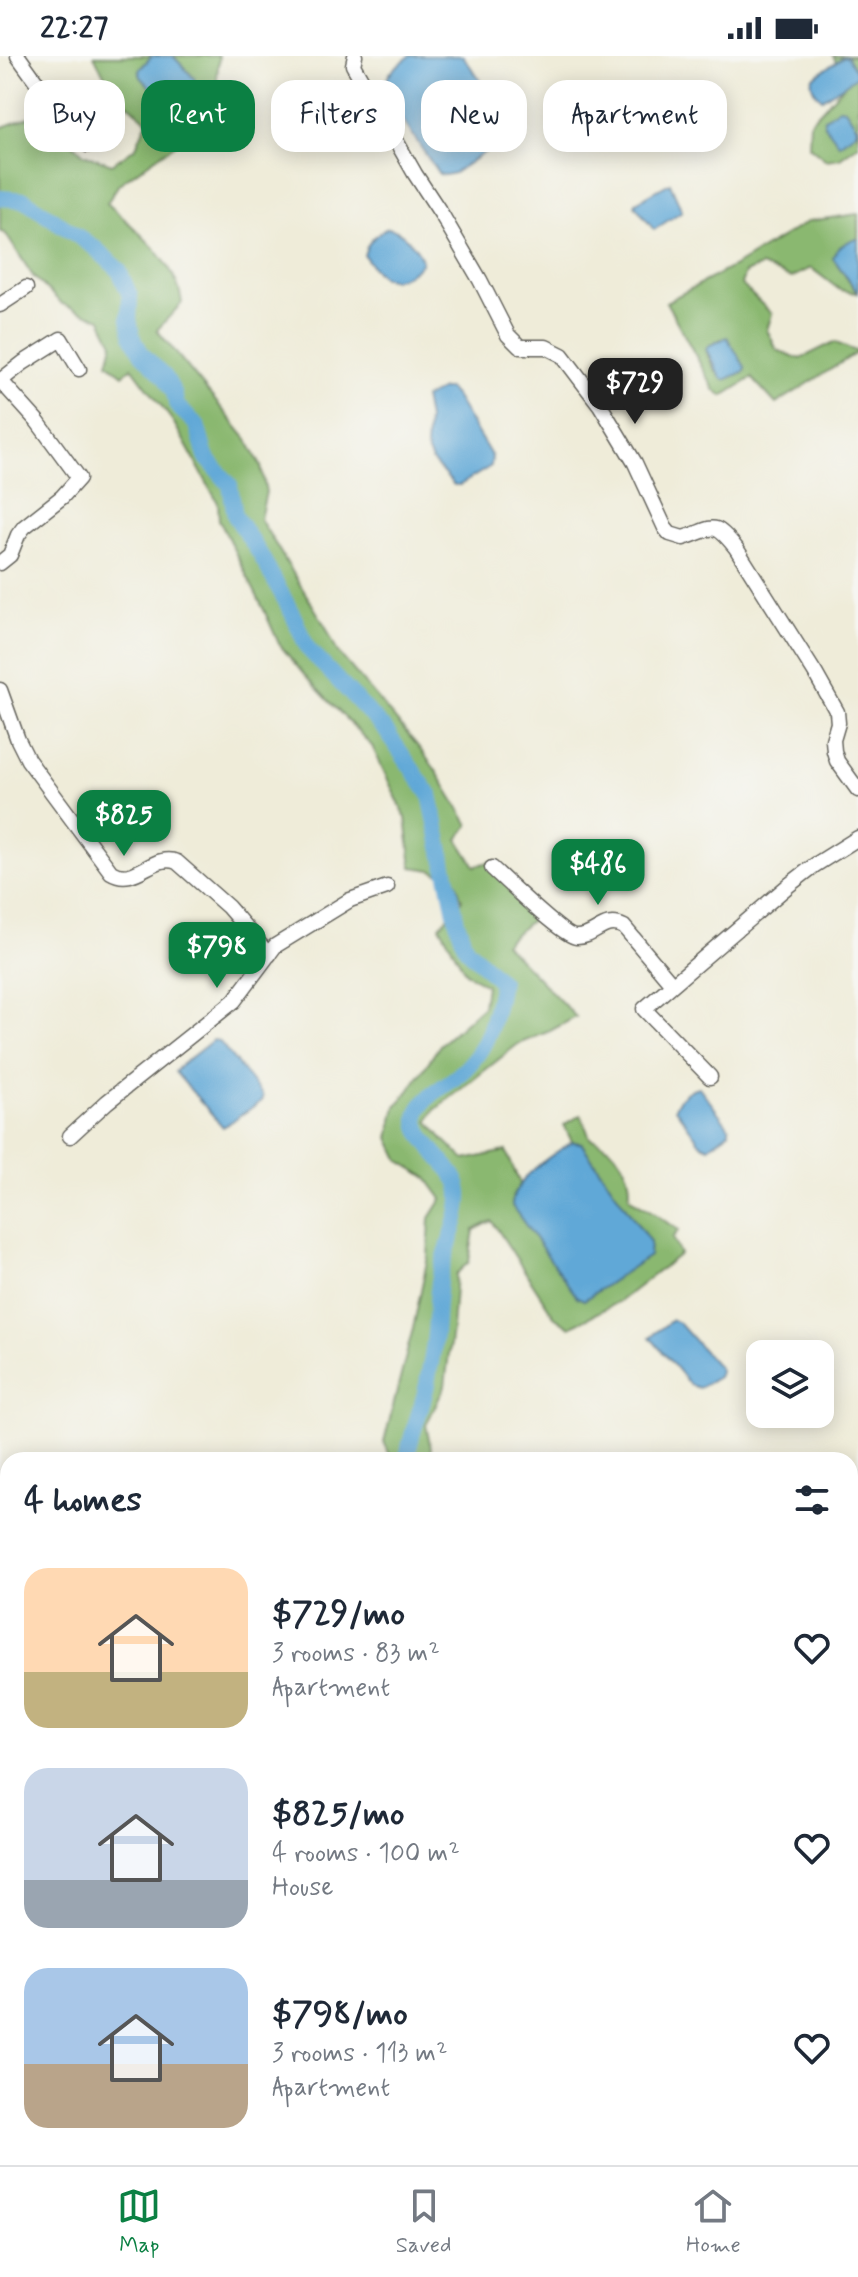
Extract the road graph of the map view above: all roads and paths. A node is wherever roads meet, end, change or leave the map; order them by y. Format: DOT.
graph roads {
  1 [pos="18,56"];
  2 [pos="355,56"];
  3 [pos="35,80"];
  4 [pos="26,288"];
  5 [pos="0,305"];
  6 [pos="79,369"];
  7 [pos="0,380"];
  8 [pos="0,563"];
  9 [pos="0,690"];
  10 [pos="858,790"];
  11 [pos="858,838"];
  12 [pos="492,868"];
  13 [pos="387,887"];
  14 [pos="269,955"];
  15 [pos="672,984"];
  16 [pos="710,1077"];
  17 [pos="70,1136"];
  1 -- 3 [label="street"];
  2 -- 10 [label="street"];
  4 -- 5 [label="street"];
  6 -- 7 [label="street"];
  7 -- 8 [label="street"];
  9 -- 14 [label="street"];
  11 -- 15 [label="street"];
  12 -- 15 [label="street"];
  13 -- 14 [label="street"];
  14 -- 17 [label="street"];
  15 -- 16 [label="street"];
}
